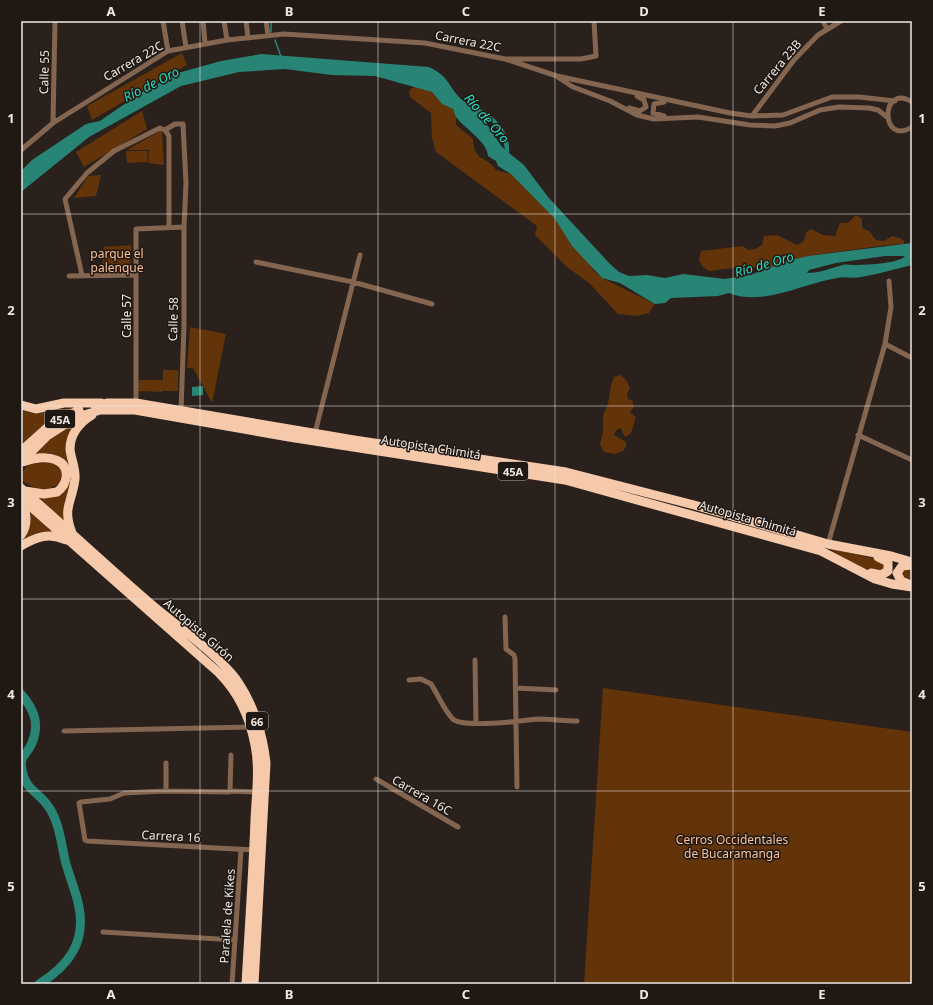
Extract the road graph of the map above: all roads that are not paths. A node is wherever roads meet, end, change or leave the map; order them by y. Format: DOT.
graph roads {
  1 [pos="55,21"];
  2 [pos="163,21"];
  3 [pos="182,21"];
  4 [pos="203,21"];
  5 [pos="224,21"];
  6 [pos="246,21"];
  7 [pos="266,21"];
  8 [pos="594,21"];
  9 [pos="823,21"];
  10 [pos="841,21"];
  11 [pos="827,29"];
  12 [pos="268,35"];
  13 [pos="248,38"];
  14 [pos="227,40"];
  15 [pos="205,44"];
  16 [pos="186,46"];
  17 [pos="168,51"];
  18 [pos="505,59"];
  19 [pos="557,76"];
  20 [pos="629,92"];
  21 [pos="895,101"];
  22 [pos="912,102"];
  23 [pos="675,103"];
  24 [pos="622,107"];
  25 [pos="752,116"];
  26 [pos="887,117"];
  27 [pos="675,118"];
  28 [pos="53,123"];
  29 [pos="912,128"];
  30 [pos="162,129"];
  31 [pos="21,150"];
  32 [pos="169,227"];
  33 [pos="184,227"];
  34 [pos="360,256"];
  35 [pos="256,262"];
  36 [pos="82,275"];
  37 [pos="136,275"];
  38 [pos="69,276"];
  39 [pos="889,281"];
  40 [pos="353,282"];
  41 [pos="432,304"];
  42 [pos="885,344"];
  43 [pos="912,358"];
  44 [pos="108,403"];
  45 [pos="136,403"];
  46 [pos="21,405"];
  47 [pos="100,410"];
  48 [pos="181,411"];
  49 [pos="315,433"];
  50 [pos="858,435"];
  51 [pos="21,451"];
  52 [pos="912,460"];
  53 [pos="21,463"];
  54 [pos="22,494"];
  55 [pos="73,534"];
  56 [pos="21,535"];
  57 [pos="74,544"];
  58 [pos="828,544"];
  59 [pos="21,546"];
  60 [pos="852,550"];
  61 [pos="912,562"];
  62 [pos="848,566"];
  63 [pos="912,566"];
  64 [pos="912,584"];
  65 [pos="912,587"];
  66 [pos="505,617"];
  67 [pos="475,660"];
  68 [pos="409,680"];
  69 [pos="516,688"];
  70 [pos="556,690"];
  71 [pos="577,721"];
  72 [pos="516,722"];
  73 [pos="476,723"];
  74 [pos="250,727"];
  75 [pos="64,731"];
  76 [pos="231,755"];
  77 [pos="166,763"];
  78 [pos="376,779"];
  79 [pos="517,787"];
  80 [pos="231,791"];
  81 [pos="166,792"];
  82 [pos="256,792"];
  83 [pos="458,827"];
  84 [pos="241,850"];
  85 [pos="254,850"];
  86 [pos="103,932"];
  87 [pos="235,940"];
  88 [pos="232,984"];
  89 [pos="246,984"];
  90 [pos="254,984"];
  1 -- 28 [label="street, Calle 55"];
  2 -- 17 [label="street"];
  3 -- 16 [label="street"];
  4 -- 15 [label="street"];
  5 -- 14 [label="street"];
  6 -- 13 [label="street"];
  7 -- 12 [label="street"];
  8 -- 18 [label="street"];
  9 -- 11 [label="street"];
  10 -- 11 [label="street, Carrera 23B"];
  11 -- 25 [label="street, Carrera 23B"];
  12 -- 13 [label="street, Carrera 22C"];
  12 -- 18 [label="street, Carrera 22C"];
  13 -- 14 [label="street, Carrera 22C"];
  14 -- 15 [label="street, Carrera 22C"];
  15 -- 16 [label="street, Carrera 22C"];
  16 -- 17 [label="street, Carrera 22C"];
  17 -- 28 [label="street, Carrera 22C"];
  18 -- 19 [label="street, Carrera 22C"];
  19 -- 20 [label="street, Carrera 22C"];
  19 -- 24 [label="street, Carrera 22C"];
  20 -- 23 [label="street, Carrera 22C"];
  20 -- 24 [label="street"];
  21 -- 22 [label="street, Carrera 22C"];
  21 -- 25 [label="street, Carrera 22C"];
  21 -- 26 [label="street"];
  23 -- 25 [label="street, Carrera 22C"];
  23 -- 27 [label="street"];
  24 -- 27 [label="street, Carrera 22C"];
  26 -- 27 [label="street, Carrera 22C"];
  26 -- 29 [label="street, Carrera 22C"];
  28 -- 31 [label="street, Carrera 22C"];
  30 -- 32 [label="street"];
  30 -- 33 [label="street, Calle 58"];
  30 -- 36 [label="street"];
  32 -- 33 [label="street"];
  32 -- 37 [label="street, Calle 57"];
  33 -- 48 [label="street, Calle 58"];
  34 -- 40 [label="street"];
  35 -- 40 [label="street"];
  36 -- 37 [label="street"];
  36 -- 38 [label="street"];
  37 -- 45 [label="street, Calle 57"];
  39 -- 42 [label="street"];
  40 -- 41 [label="street"];
  40 -- 49 [label="street"];
  42 -- 43 [label="street"];
  42 -- 50 [label="street"];
  44 -- 45 [label="highway, Autopista Chimitá / 45A"];
  44 -- 46 [label="highway"];
  44 -- 51 [label="highway, Autopista Chimitá / 45A"];
  45 -- 48 [label="highway, Autopista Chimitá / 45A"];
  47 -- 53 [label="highway, Autopista Chimitá / 45A"];
  47 -- 55 [label="highway"];
  47 -- 62 [label="highway, Autopista Chimitá / 45A"];
  48 -- 49 [label="highway, Autopista Chimitá / 45A"];
  49 -- 58 [label="highway, Autopista Chimitá / 45A"];
  50 -- 52 [label="street"];
  50 -- 58 [label="street"];
  53 -- 54 [label="highway"];
  54 -- 55 [label="highway, Autopista Girón / 66"];
  54 -- 56 [label="highway"];
  54 -- 57 [label="highway, Autopista Girón / 66"];
  55 -- 90 [label="highway, Autopista Girón / 66"];
  57 -- 59 [label="highway"];
  57 -- 74 [label="highway, Autopista Girón / 66"];
  58 -- 60 [label="highway, Autopista Chimitá / 45A"];
  60 -- 61 [label="highway, Autopista Chimitá / 45A"];
  60 -- 62 [label="highway"];
  62 -- 65 [label="highway, Autopista Chimitá / 45A"];
  63 -- 64 [label="highway"];
  66 -- 69 [label="street"];
  67 -- 73 [label="street"];
  68 -- 73 [label="street"];
  69 -- 70 [label="street"];
  69 -- 72 [label="street"];
  71 -- 72 [label="street"];
  72 -- 73 [label="street"];
  72 -- 79 [label="street"];
  74 -- 75 [label="street"];
  74 -- 82 [label="highway, Autopista Girón / 66"];
  76 -- 80 [label="street"];
  77 -- 81 [label="street"];
  78 -- 83 [label="street, Carrera 16C"];
  80 -- 81 [label="street"];
  80 -- 82 [label="street"];
  81 -- 84 [label="street, Carrera 16"];
  82 -- 85 [label="highway, Autopista Girón / 66"];
  84 -- 85 [label="street, Carrera 16"];
  84 -- 87 [label="street, Paralela de Kikes"];
  85 -- 89 [label="highway, Autopista Girón / 66"];
  86 -- 87 [label="street"];
  87 -- 88 [label="street, Paralela de Kikes"];
}
